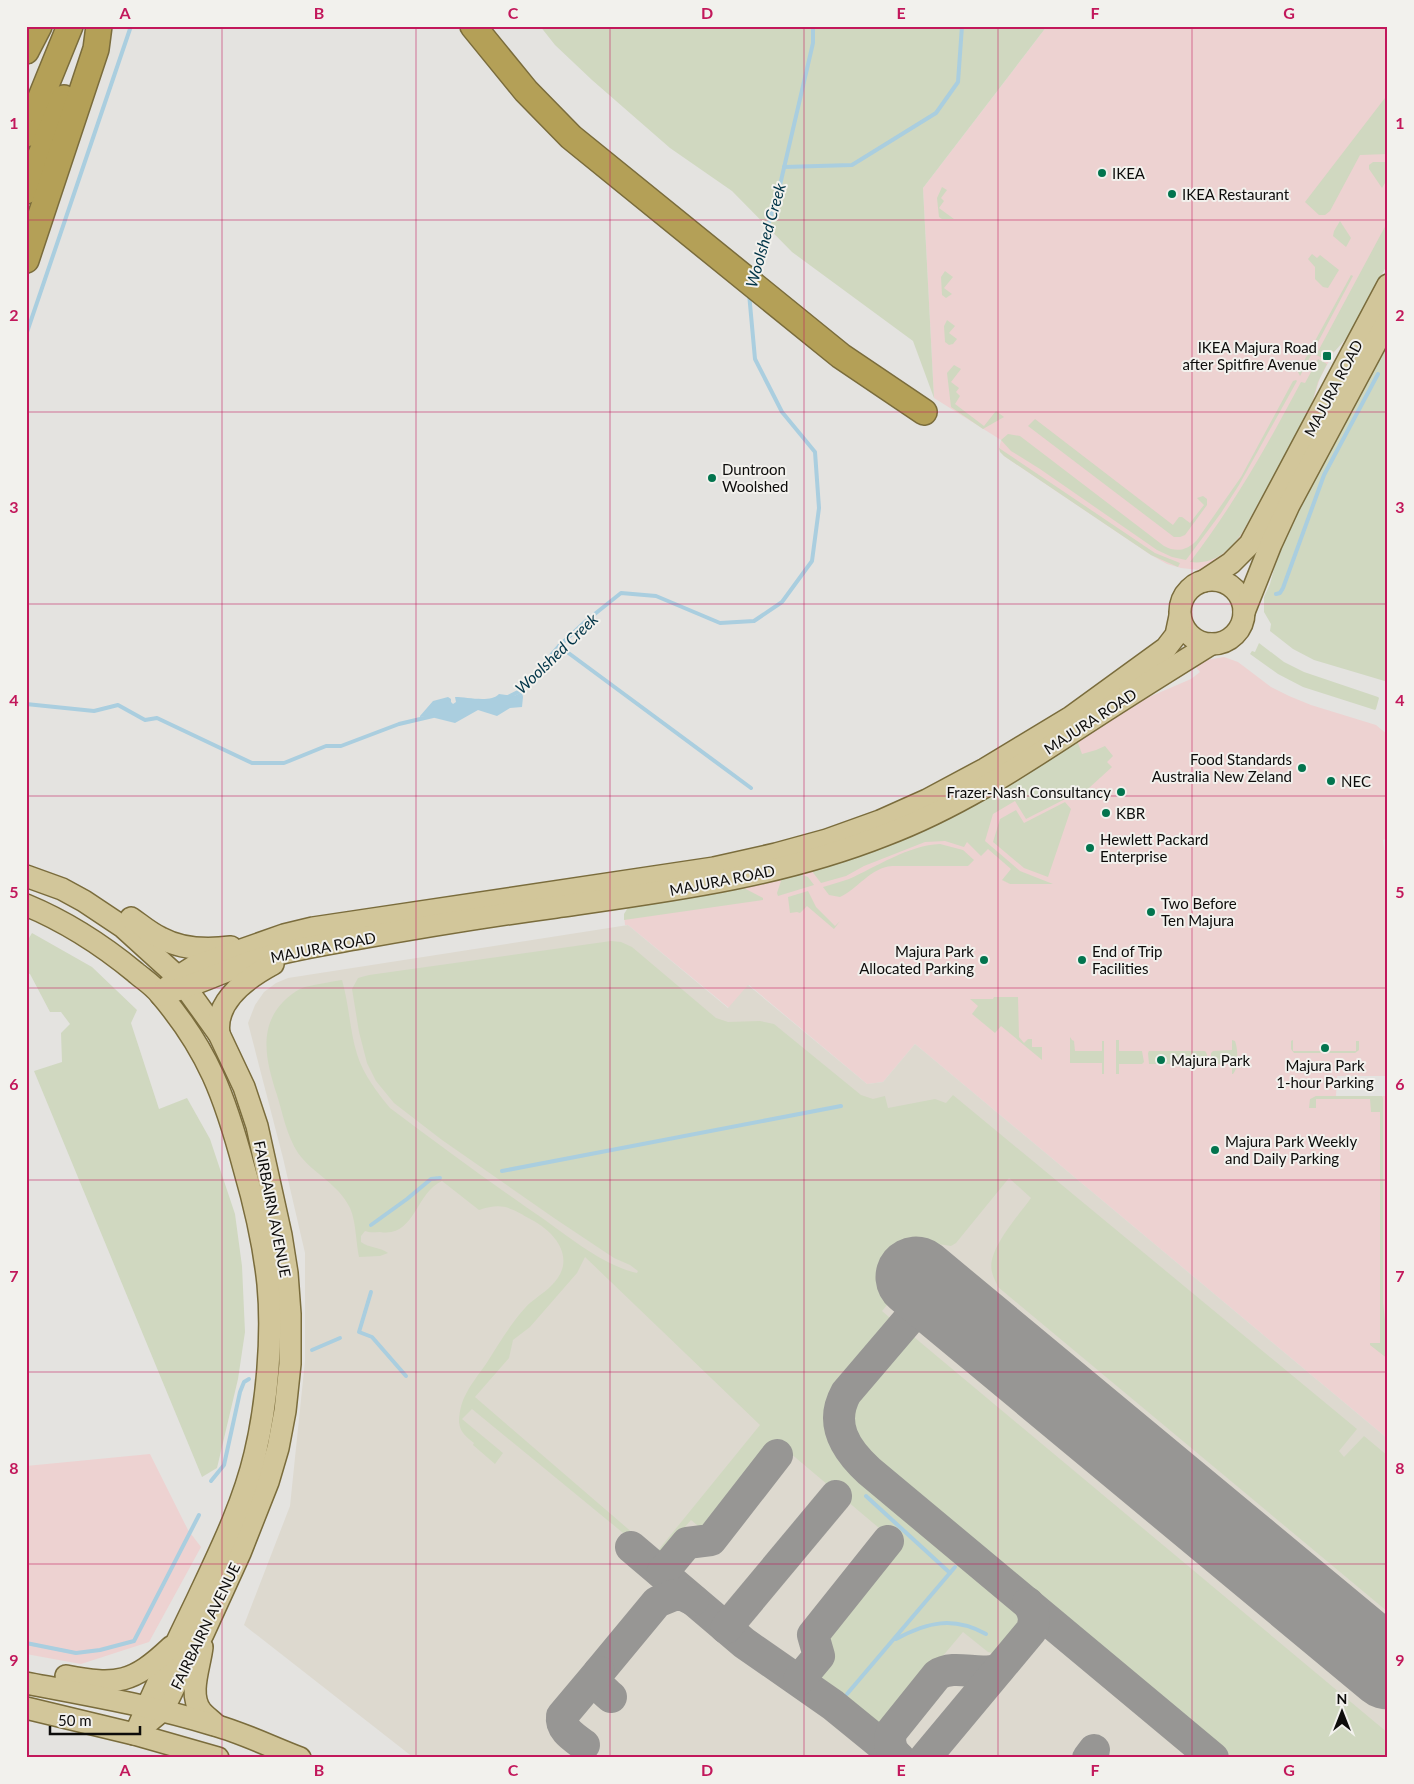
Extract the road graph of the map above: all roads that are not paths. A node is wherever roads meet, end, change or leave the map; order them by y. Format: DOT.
graph roads {
  1 [pos="39,26"];
  2 [pos="70,26"];
  3 [pos="94,26"];
  4 [pos="99,26"];
  5 [pos="473,26"];
  6 [pos="26,51"];
  7 [pos="26,134"];
  8 [pos="26,191"];
  9 [pos="26,260"];
  10 [pos="1388,286"];
  11 [pos="1388,320"];
  12 [pos="924,412"];
  13 [pos="1204,581"];
  14 [pos="1244,612"];
  15 [pos="1180,616"];
  16 [pos="1210,644"];
  17 [pos="26,871"];
  18 [pos="26,876"];
  19 [pos="26,905"];
  20 [pos="298,941"];
  21 [pos="183,982"];
  22 [pos="160,995"];
  23 [pos="218,1034"];
  24 [pos="203,1634"];
  25 [pos="177,1642"];
  26 [pos="26,1669"];
  27 [pos="26,1683"];
  28 [pos="26,1708"];
  29 [pos="155,1709"];
  30 [pos="216,1725"];
  31 [pos="134,1734"];
  32 [pos="218,1758"];
  33 [pos="300,1758"];
  1 -- 6 [label="highway"];
  2 -- 7 [label="highway"];
  3 -- 8 [label="highway"];
  4 -- 9 [label="highway"];
  5 -- 12 [label="highway"];
  10 -- 13 [label="main road, MAJURA ROAD"];
  11 -- 14 [label="main road, MAJURA ROAD"];
  13 -- 14 [label="main road"];
  13 -- 15 [label="main road"];
  14 -- 16 [label="main road"];
  15 -- 16 [label="main road"];
  15 -- 20 [label="main road, MAJURA ROAD"];
  16 -- 20 [label="main road, MAJURA ROAD"];
  17 -- 20 [label="main road"];
  18 -- 21 [label="main road, FAIRBAIRN AVENUE"];
  19 -- 22 [label="main road, FAIRBAIRN AVENUE"];
  20 -- 21 [label="main road, MAJURA ROAD"];
  20 -- 23 [label="main road"];
  21 -- 22 [label="main road, MAJURA ROAD"];
  21 -- 23 [label="main road, FAIRBAIRN AVENUE"];
  22 -- 25 [label="main road, FAIRBAIRN AVENUE"];
  23 -- 24 [label="main road, FAIRBAIRN AVENUE"];
  24 -- 29 [label="main road, FAIRBAIRN AVENUE"];
  24 -- 30 [label="main road"];
  25 -- 26 [label="main road"];
  25 -- 29 [label="main road, FAIRBAIRN AVENUE"];
  27 -- 29 [label="main road"];
  28 -- 31 [label="main road"];
  29 -- 30 [label="main road"];
  29 -- 31 [label="main road, FAIRBAIRN AVENUE"];
  30 -- 33 [label="main road"];
  31 -- 32 [label="main road"];
}
